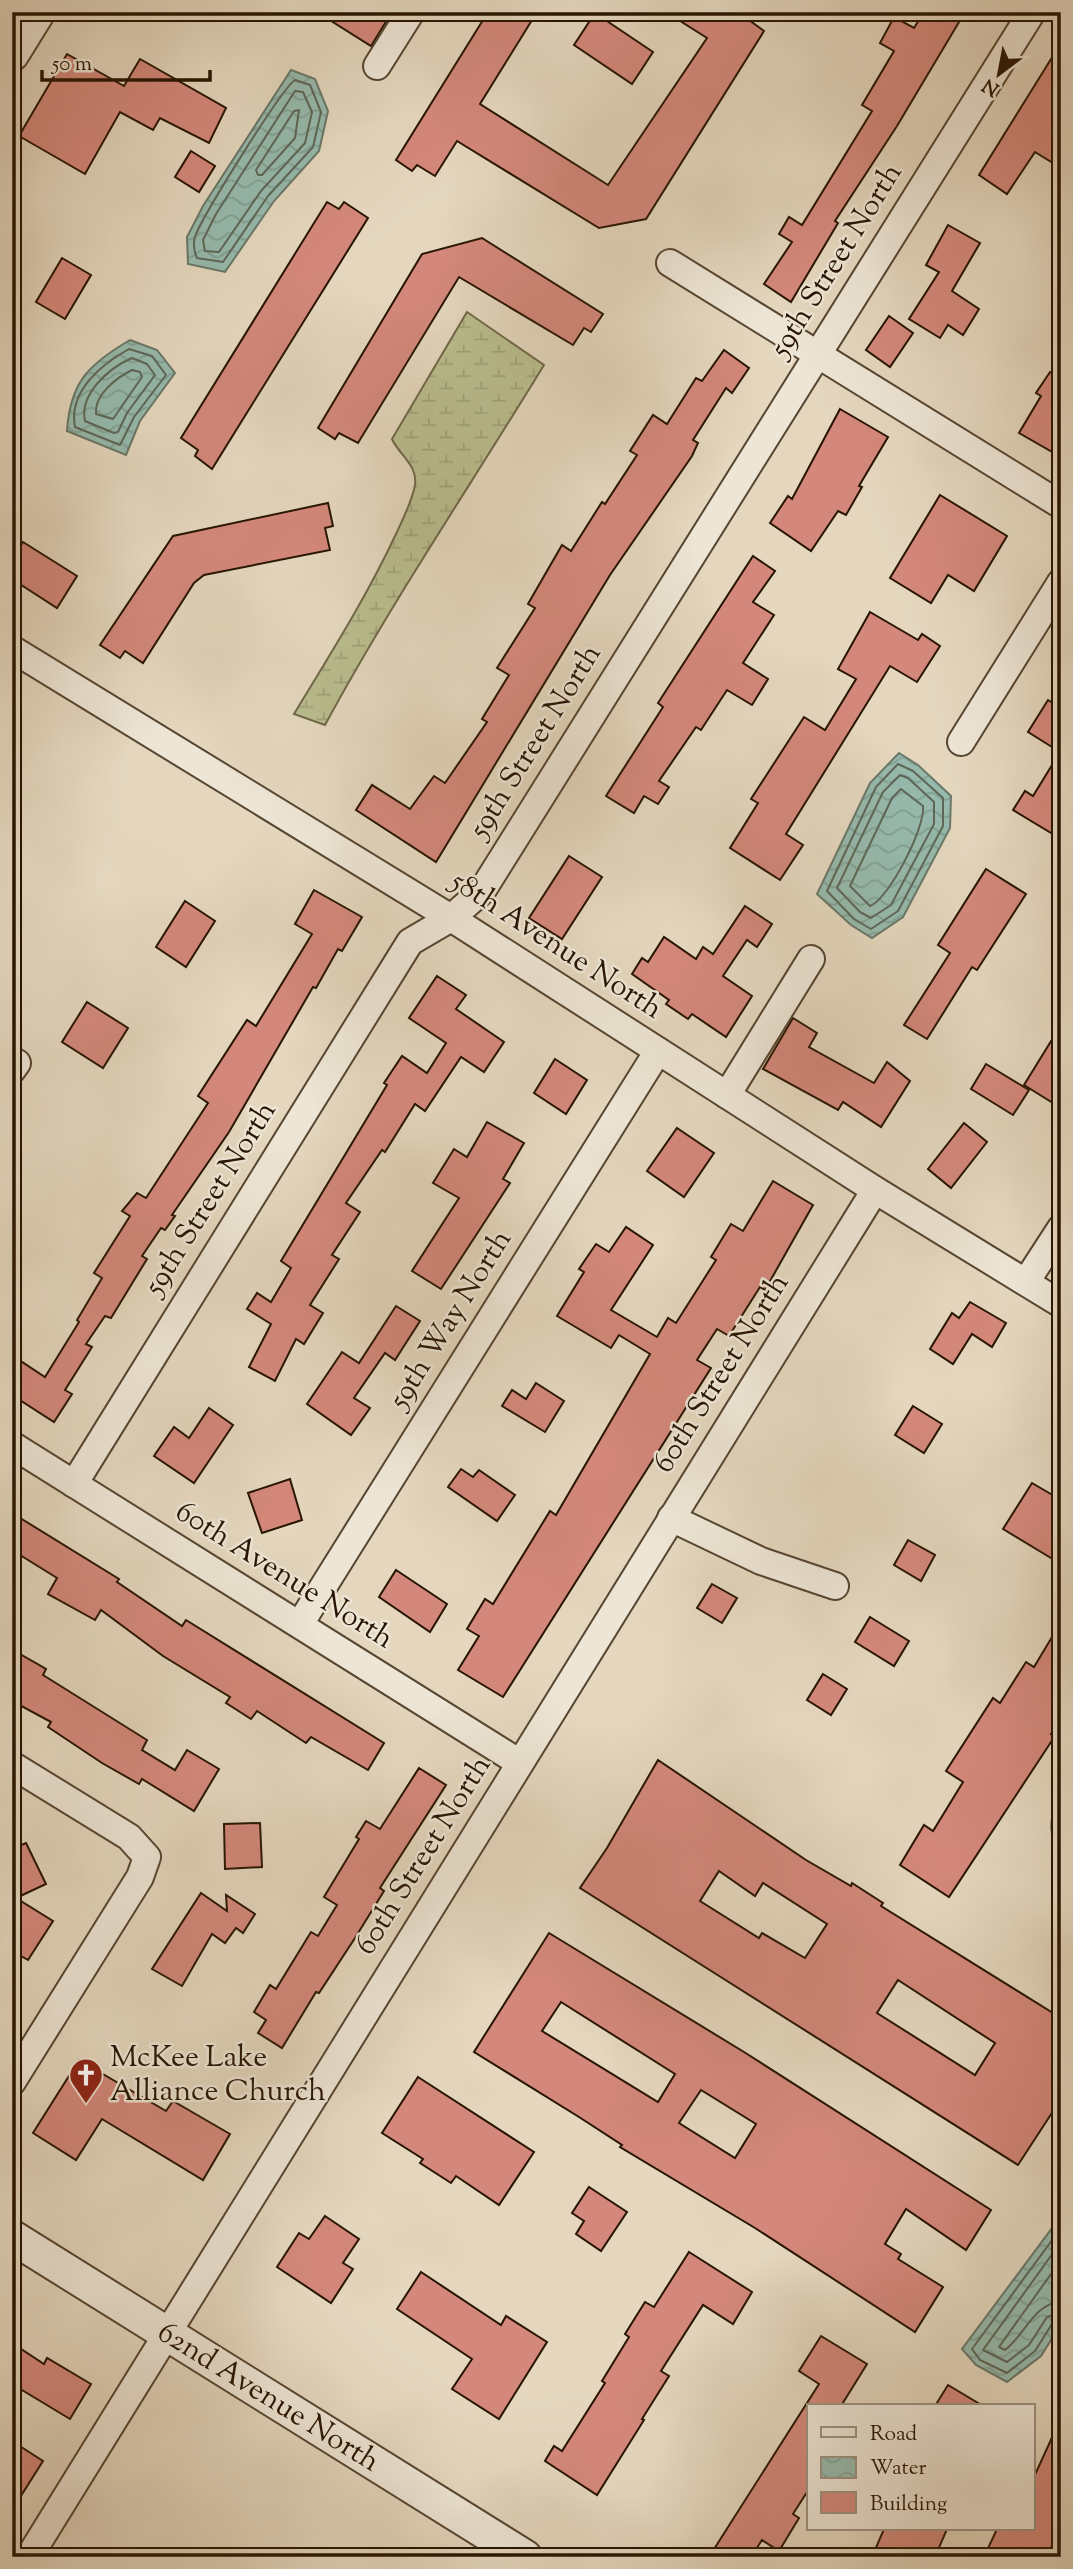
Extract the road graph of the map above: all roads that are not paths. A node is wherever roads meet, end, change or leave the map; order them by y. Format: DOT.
graph roads {
  1 [pos="411,12"];
  2 [pos="1032,12"];
  3 [pos="377,66"];
  4 [pos="670,262"];
  5 [pos="818,354"];
  6 [pos="1061,505"];
  7 [pos="1061,582"];
  8 [pos="12,649"];
  9 [pos="961,741"];
  10 [pos="451,918"];
  11 [pos="811,959"];
  12 [pos="659,1051"];
  13 [pos="727,1095"];
  14 [pos="875,1190"];
  15 [pos="1061,1228"];
  16 [pos="1026,1282"];
  17 [pos="1061,1304"];
  18 [pos="12,1446"];
  19 [pos="74,1484"];
  20 [pos="671,1518"];
  21 [pos="835,1586"];
  22 [pos="300,1624"];
  23 [pos="520,1763"];
  24 [pos="12,1765"];
  25 [pos="12,2082"];
  26 [pos="12,2237"];
  27 [pos="166,2335"];
  28 [pos="29,2557"];
  29 [pos="525,2557"];
  1 -- 3 [label="street"];
  2 -- 5 [label="street, 59th Street North"];
  4 -- 5 [label="street"];
  5 -- 6 [label="street"];
  5 -- 10 [label="street, 59th Street North"];
  7 -- 9 [label="street"];
  8 -- 10 [label="street, 58th Avenue North"];
  10 -- 12 [label="street, 58th Avenue North"];
  10 -- 19 [label="street, 59th Street North"];
  11 -- 13 [label="street"];
  12 -- 13 [label="street, 58th Avenue North"];
  12 -- 22 [label="street, 59th Way North"];
  13 -- 14 [label="street, 58th Avenue North"];
  14 -- 16 [label="street, 58th Avenue North"];
  14 -- 20 [label="street, 60th Street North"];
  15 -- 16 [label="street"];
  16 -- 17 [label="street, 58th Avenue North"];
  18 -- 19 [label="street, 60th Avenue North"];
  19 -- 22 [label="street, 60th Avenue North"];
  20 -- 21 [label="street"];
  20 -- 23 [label="street, 60th Street North"];
  22 -- 23 [label="street, 60th Avenue North"];
  23 -- 27 [label="street, 60th Street North"];
  24 -- 25 [label="street"];
  26 -- 27 [label="street, 62nd Avenue North"];
  27 -- 28 [label="street, 60th Street North"];
  27 -- 29 [label="street, 62nd Avenue North"];
}
